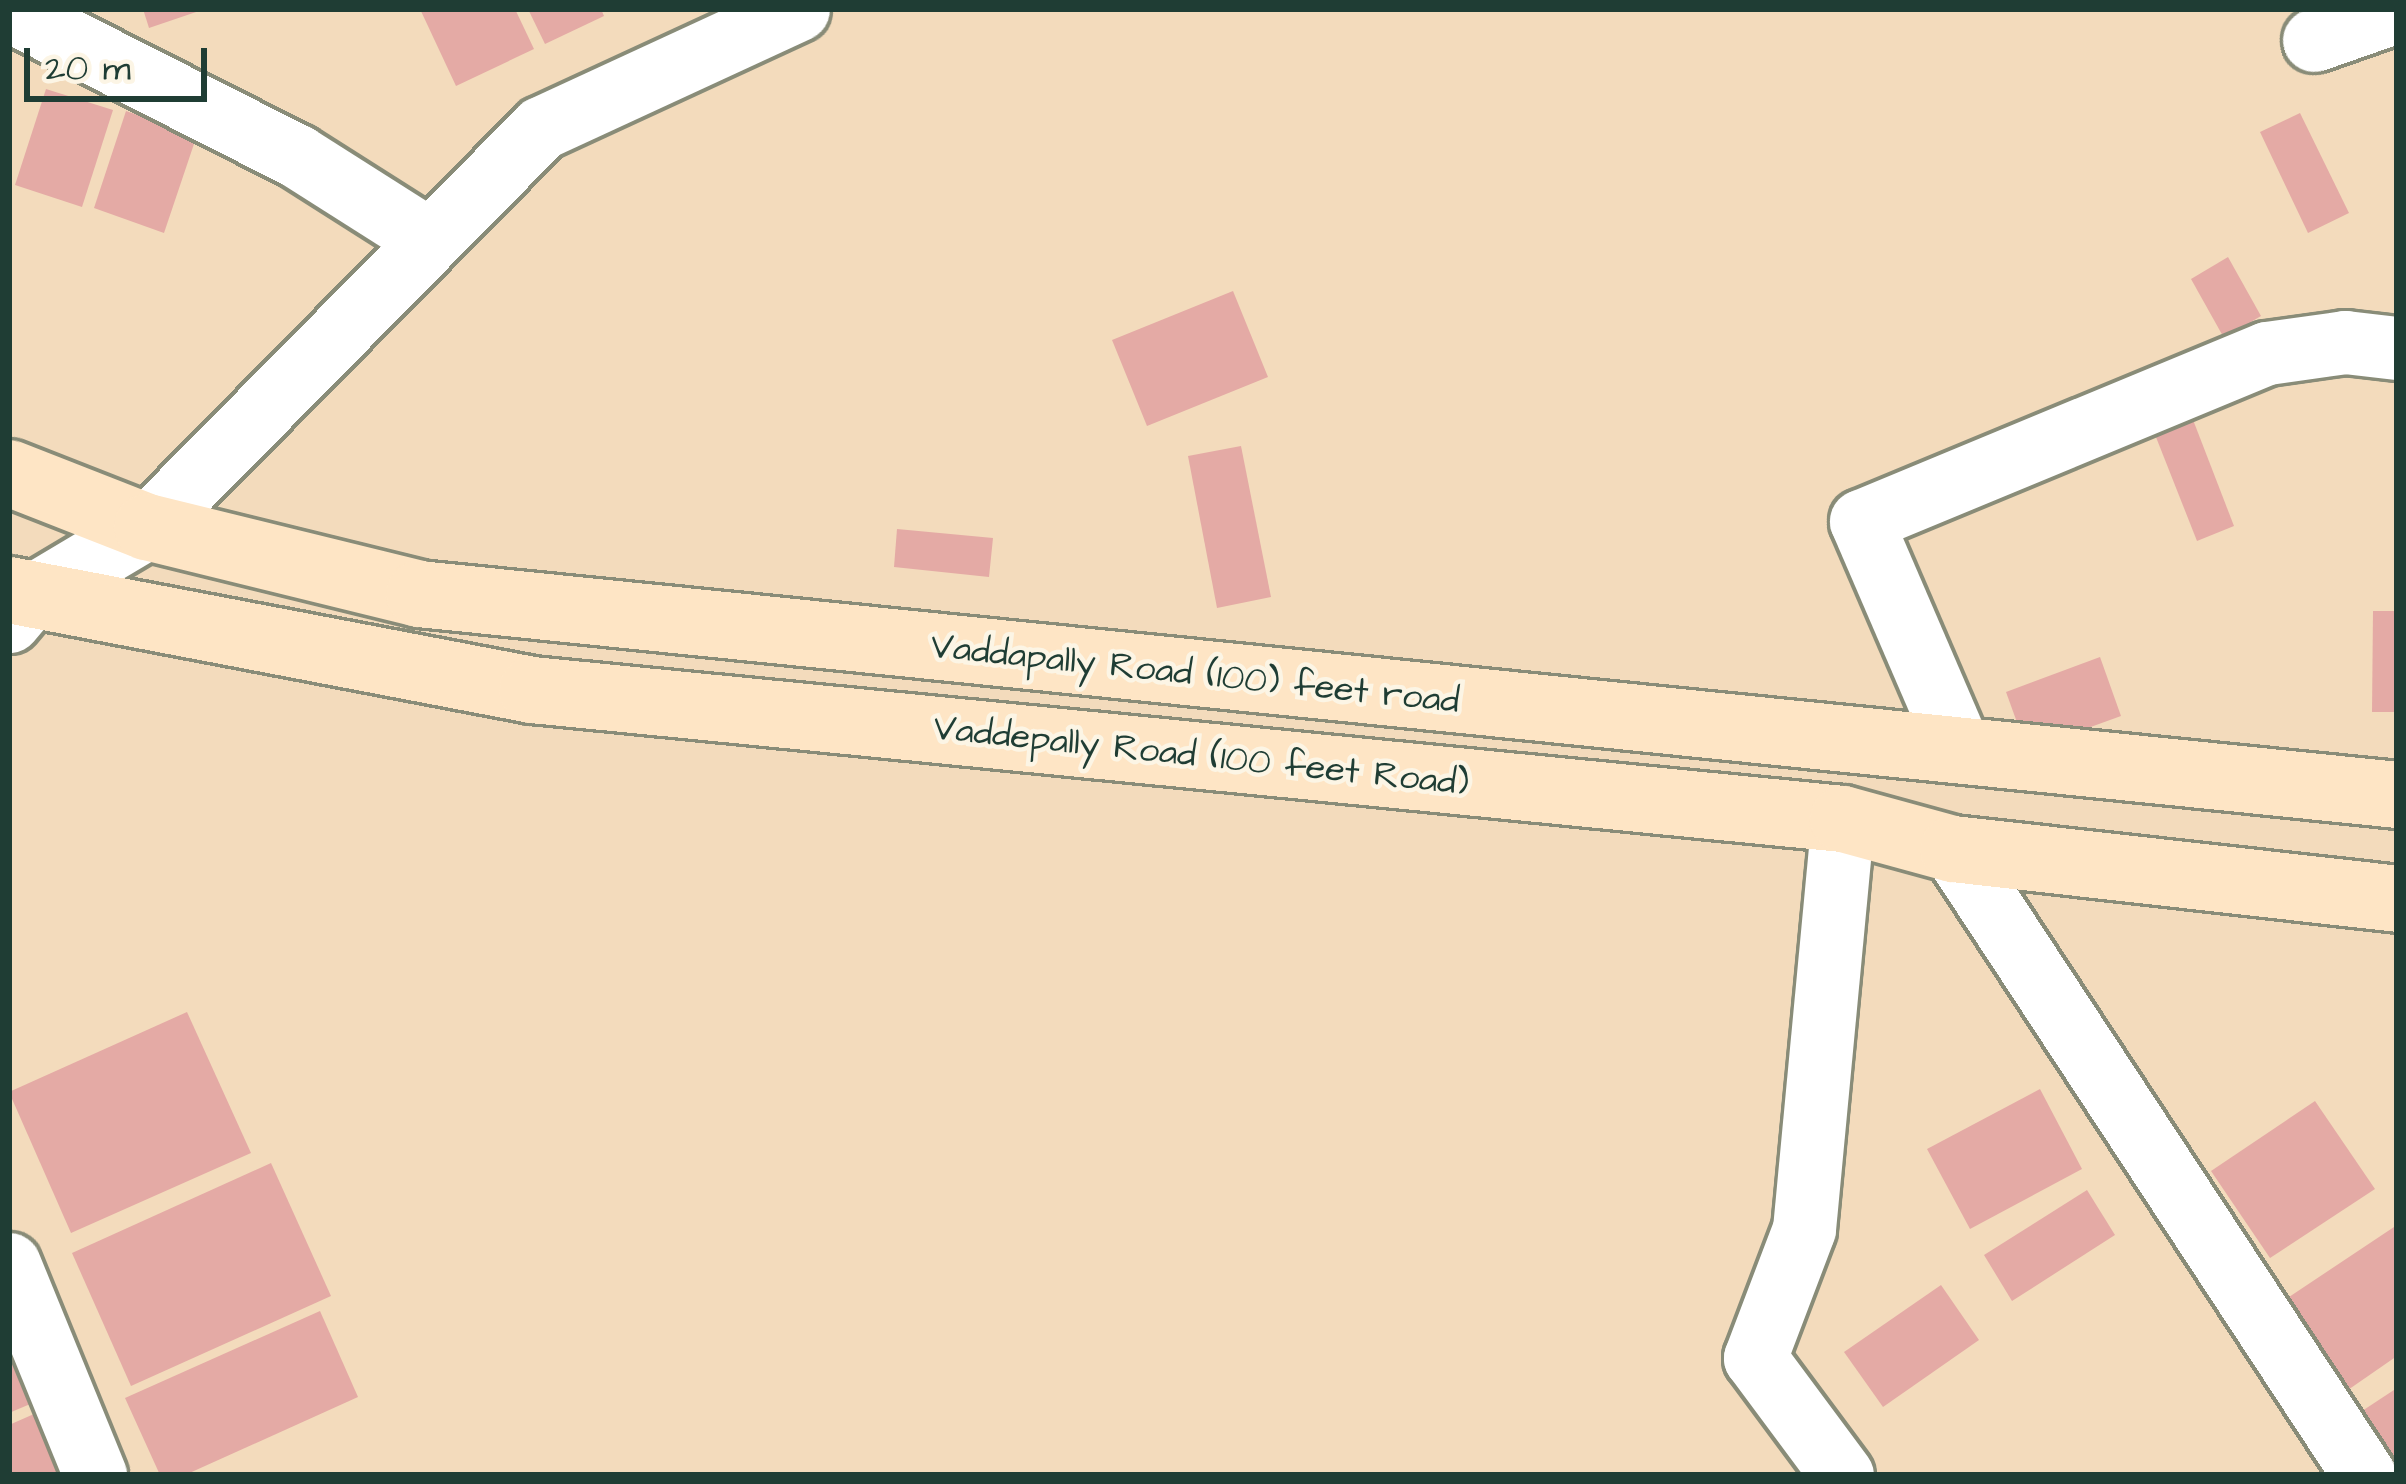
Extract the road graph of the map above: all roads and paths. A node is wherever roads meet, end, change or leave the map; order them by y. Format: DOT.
graph roads {
  1 [pos="798,9"];
  2 [pos="2397,11"];
  3 [pos="48,17"];
  4 [pos="2314,40"];
  5 [pos="426,238"];
  6 [pos="2397,347"];
  7 [pos="9,473"];
  8 [pos="147,527"];
  9 [pos="15,603"];
  10 [pos="1958,746"];
  11 [pos="2397,795"];
  12 [pos="1843,819"];
  13 [pos="1953,849"];
  14 [pos="2397,899"];
  15 [pos="9,1264"];
  16 [pos="95,1475"];
  17 [pos="1842,1475"];
  18 [pos="2364,1475"];
  1 -- 5 [label="street"];
  2 -- 4 [label="street"];
  3 -- 5 [label="street"];
  5 -- 8 [label="street"];
  6 -- 10 [label="street"];
  7 -- 8 [label="main road, Vaddapally Road (100) feet road"];
  8 -- 9 [label="street"];
  8 -- 10 [label="main road, Vaddapally Road (100) feet road"];
  9 -- 12 [label="main road, Vaddepally Road (100 feet Road)"];
  10 -- 11 [label="main road, Vaddapally Road (100) feet road"];
  12 -- 13 [label="main road, Vaddepally Road (100 feet Road)"];
  12 -- 17 [label="street"];
  13 -- 14 [label="main road, Vaddepally Road (100 feet Road)"];
  13 -- 18 [label="street"];
  15 -- 16 [label="street"];
}
